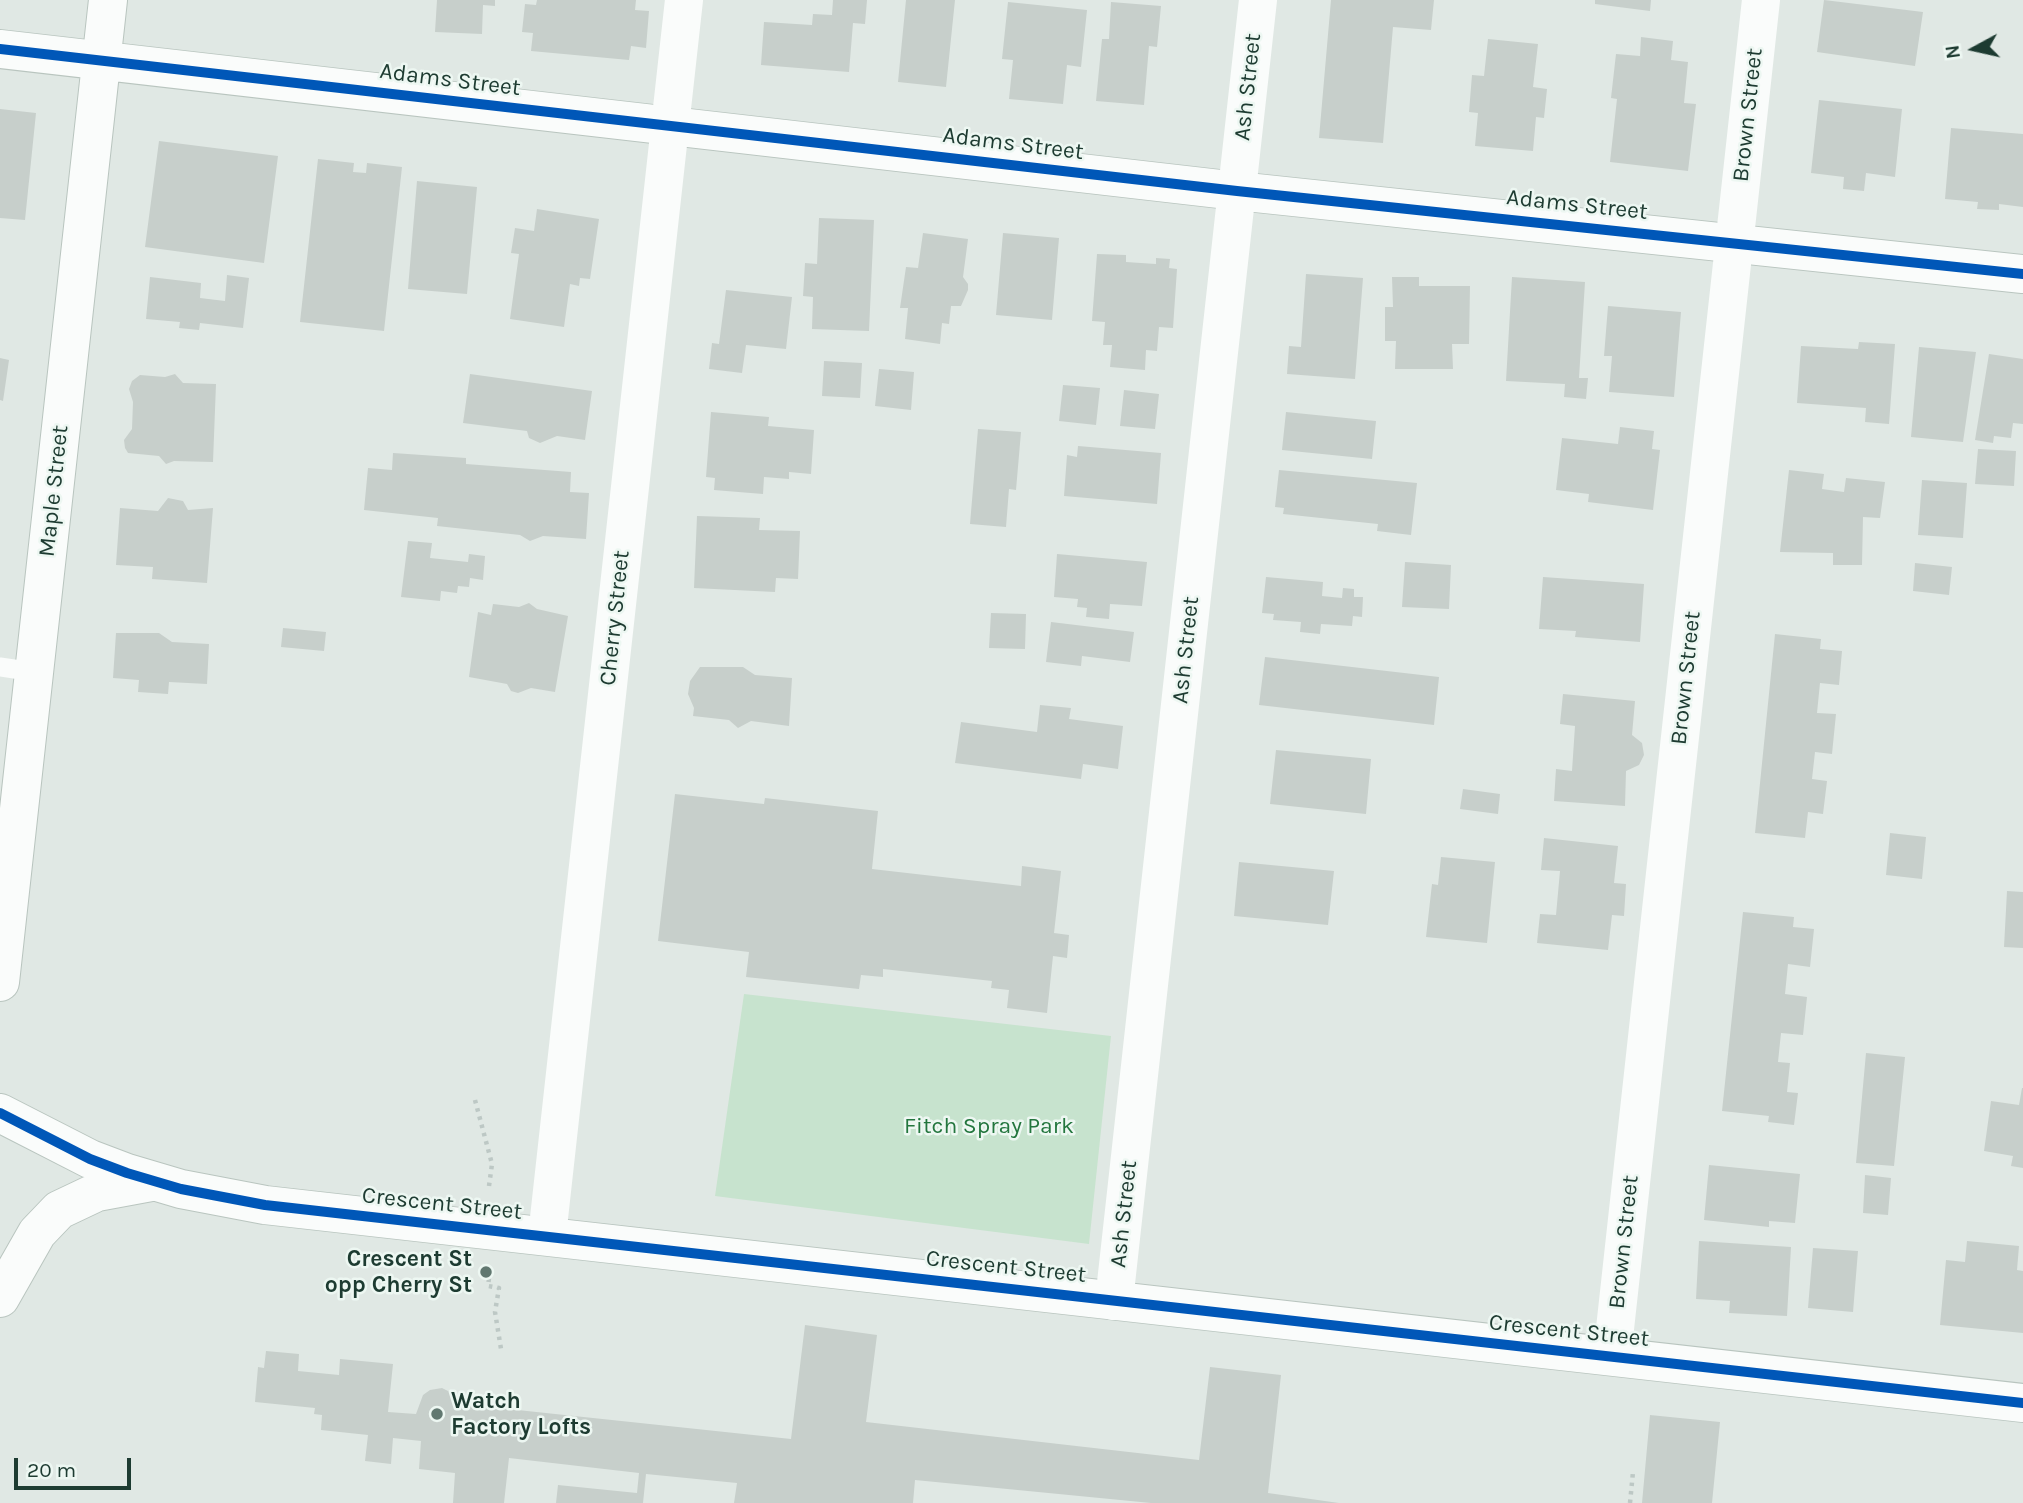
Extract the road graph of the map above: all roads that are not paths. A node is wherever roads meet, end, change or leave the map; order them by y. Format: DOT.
graph roads {
  1 [pos="108,0"];
  2 [pos="684,0"];
  3 [pos="1258,0"];
  4 [pos="1761,0"];
  5 [pos="0,49"];
  6 [pos="102,60"];
  7 [pos="670,127"];
  8 [pos="1237,191"];
  9 [pos="1734,243"];
  10 [pos="2023,274"];
  11 [pos="17,670"];
  12 [pos="0,982"];
  13 [pos="0,1113"];
  14 [pos="154,1182"];
  15 [pos="547,1236"];
  16 [pos="0,1298"];
  17 [pos="1114,1301"];
  18 [pos="1612,1356"];
  19 [pos="2023,1403"];
  1 -- 6 [label="street, Maple Street"];
  2 -- 7 [label="street, Cherry Street"];
  3 -- 8 [label="street, Ash Street"];
  4 -- 9 [label="street, Brown Street"];
  5 -- 6 [label="street, Adams Street"];
  6 -- 7 [label="street, Adams Street"];
  6 -- 11 [label="street, Maple Street"];
  7 -- 8 [label="street, Adams Street"];
  7 -- 15 [label="street, Cherry Street"];
  8 -- 9 [label="street, Adams Street"];
  8 -- 17 [label="street, Ash Street"];
  9 -- 10 [label="street, Adams Street"];
  9 -- 18 [label="street, Brown Street"];
  11 -- 12 [label="street, Maple Street"];
  13 -- 14 [label="street, Crescent Street"];
  14 -- 15 [label="street, Crescent Street"];
  14 -- 16 [label="street"];
  15 -- 17 [label="street, Crescent Street"];
  17 -- 18 [label="street, Crescent Street"];
  18 -- 19 [label="street, Crescent Street"];
}
